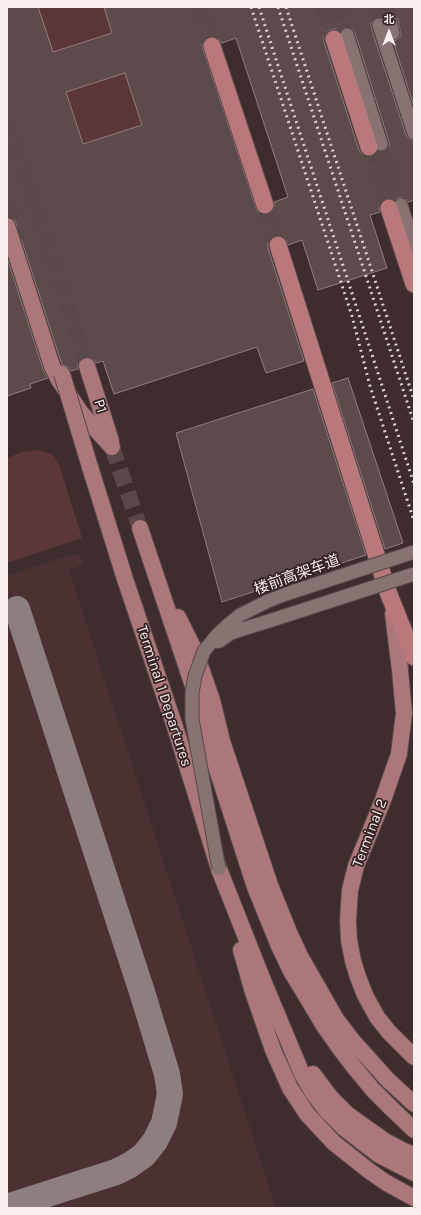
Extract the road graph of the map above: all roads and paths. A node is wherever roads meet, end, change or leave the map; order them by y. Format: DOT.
graph roads {
  1 [pos="387,26"];
  2 [pos="340,37"];
  3 [pos="212,46"];
  4 [pos="414,133"];
  5 [pos="375,146"];
  6 [pos="265,204"];
  7 [pos="402,214"];
  8 [pos="7,226"];
  9 [pos="278,245"];
  10 [pos="414,246"];
  11 [pos="414,284"];
  12 [pos="87,366"];
  13 [pos="62,374"];
  14 [pos="140,528"];
  15 [pos="414,552"];
  16 [pos="414,574"];
  17 [pos="160,588"];
  18 [pos="388,592"];
  19 [pos="204,651"];
  20 [pos="414,656"];
  21 [pos="195,692"];
  22 [pos="222,740"];
  23 [pos="219,869"];
  24 [pos="278,1014"];
  25 [pos="414,1057"];
  26 [pos="414,1104"];
  27 [pos="414,1130"];
  28 [pos="414,1155"];
  29 [pos="414,1173"];
  30 [pos="414,1198"];
  1 -- 4 [label="street"];
  2 -- 5 [label="highway"];
  3 -- 6 [label="highway"];
  7 -- 10 [label="street"];
  7 -- 11 [label="highway"];
  8 -- 12 [label="main road, P1"];
  9 -- 18 [label="highway"];
  13 -- 23 [label="main road, Terminal 1 Departures, bridge"];
  14 -- 17 [label="main road"];
  15 -- 19 [label="street, 楼前高架车道, bridge"];
  16 -- 19 [label="street, bridge"];
  17 -- 21 [label="main road"];
  17 -- 22 [label="main road"];
  18 -- 20 [label="highway"];
  18 -- 25 [label="main road, Terminal 2"];
  19 -- 23 [label="street, 楼前高架车道, bridge"];
  21 -- 22 [label="main road"];
  21 -- 27 [label="main road"];
  22 -- 26 [label="main road"];
  23 -- 24 [label="main road, Terminal 1 Departures"];
  23 -- 30 [label="main road"];
  24 -- 28 [label="main road"];
  24 -- 29 [label="main road"];
}
